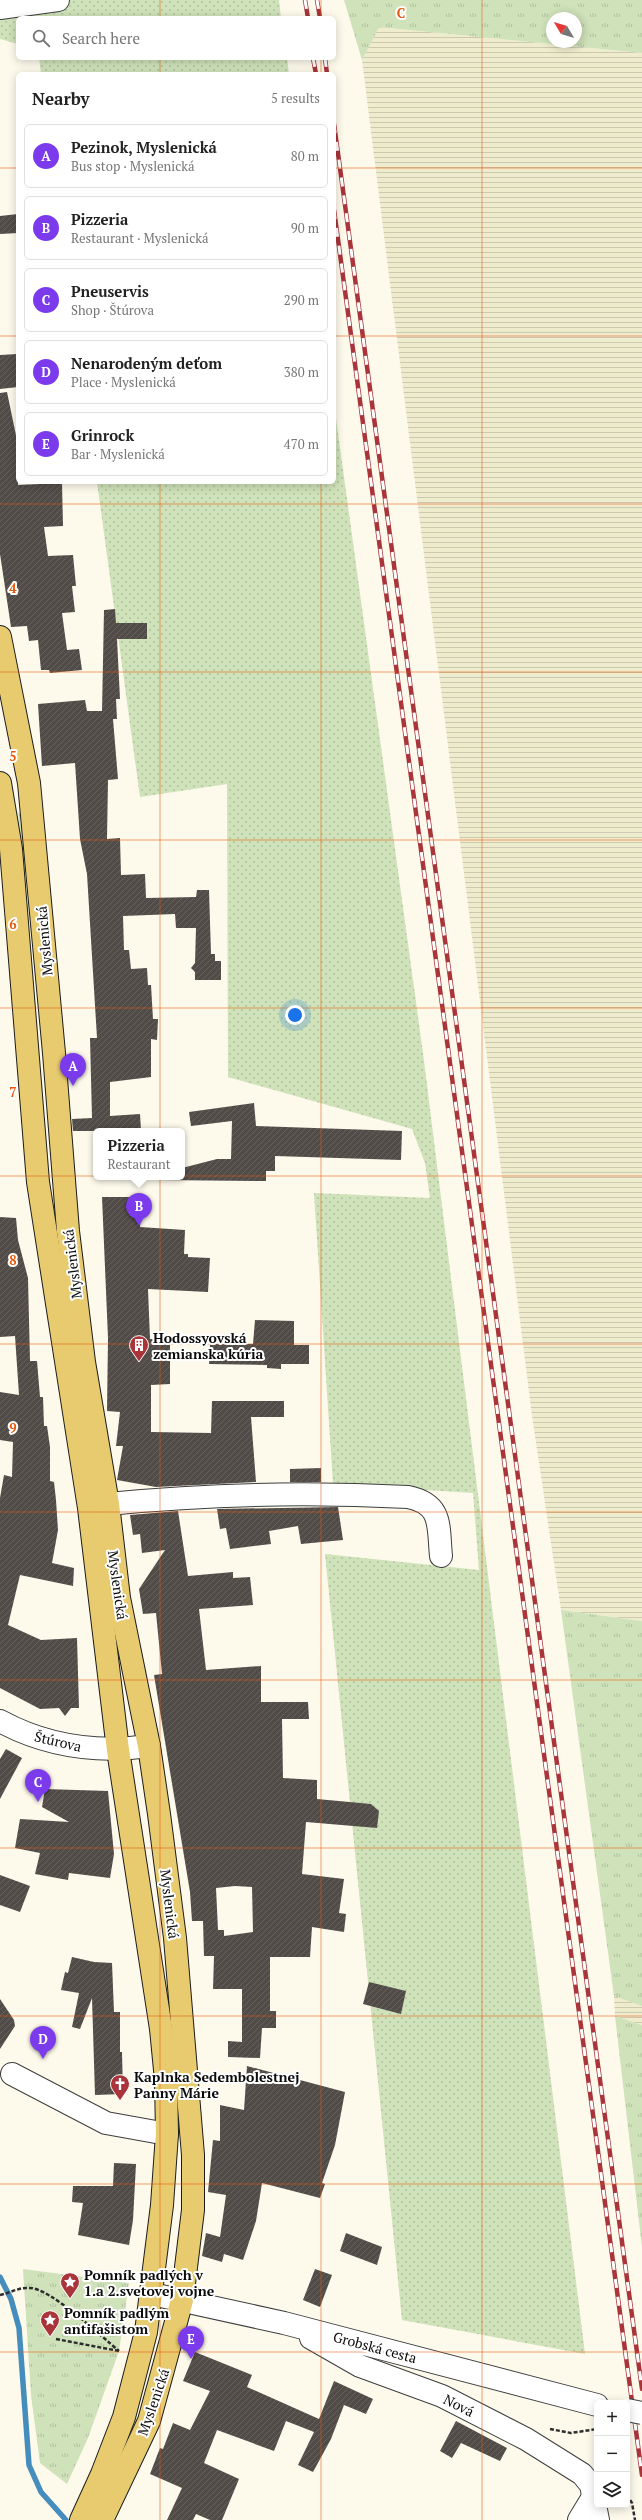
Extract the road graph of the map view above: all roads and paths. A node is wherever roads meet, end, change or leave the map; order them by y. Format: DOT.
graph roads {
  1 [pos="58,0"];
  2 [pos="0,8"];
  3 [pos="0,637"];
  4 [pos="0,783"];
  5 [pos="108,1504"];
  6 [pos="441,1556"];
  7 [pos="0,1721"];
  8 [pos="149,1746"];
  9 [pos="118,1750"];
  10 [pos="12,2074"];
  11 [pos="167,2134"];
  12 [pos="152,2294"];
  13 [pos="1,2295"];
  14 [pos="182,2300"];
  15 [pos="284,2322"];
  16 [pos="56,2339"];
  17 [pos="594,2404"];
  18 [pos="630,2411"];
  19 [pos="642,2413"];
  20 [pos="548,2429"];
  21 [pos="594,2429"];
  22 [pos="593,2497"];
  23 [pos="630,2500"];
  24 [pos="89,2518"];
  25 [pos="580,2520"];
  26 [pos="598,2520"];
  27 [pos="635,2520"];
  1 -- 2 [label="street"];
  3 -- 5 [label="main road, Myslenická"];
  4 -- 9 [label="main road, Myslenická"];
  5 -- 6 [label="street"];
  5 -- 8 [label="main road, Myslenická"];
  7 -- 9 [label="street, Štúrova"];
  8 -- 9 [label="street, Štúrova"];
  8 -- 14 [label="main road, Myslenická"];
  9 -- 11 [label="main road, Myslenická"];
  10 -- 11 [label="street"];
  11 -- 12 [label="main road, Myslenická"];
  12 -- 14 [label="street, Grobská cesta"];
  12 -- 24 [label="main road, Myslenická"];
  13 -- 16 [label="path"];
  14 -- 15 [label="street, Grobská cesta"];
  14 -- 24 [label="main road, Myslenická"];
  15 -- 17 [label="street, Grobská cesta"];
  15 -- 22 [label="street, Nová"];
  18 -- 19 [label="street, bridge"];
  20 -- 21 [label="path"];
  22 -- 25 [label="street"];
  22 -- 26 [label="street, Nová"];
  23 -- 27 [label="path"];
}
